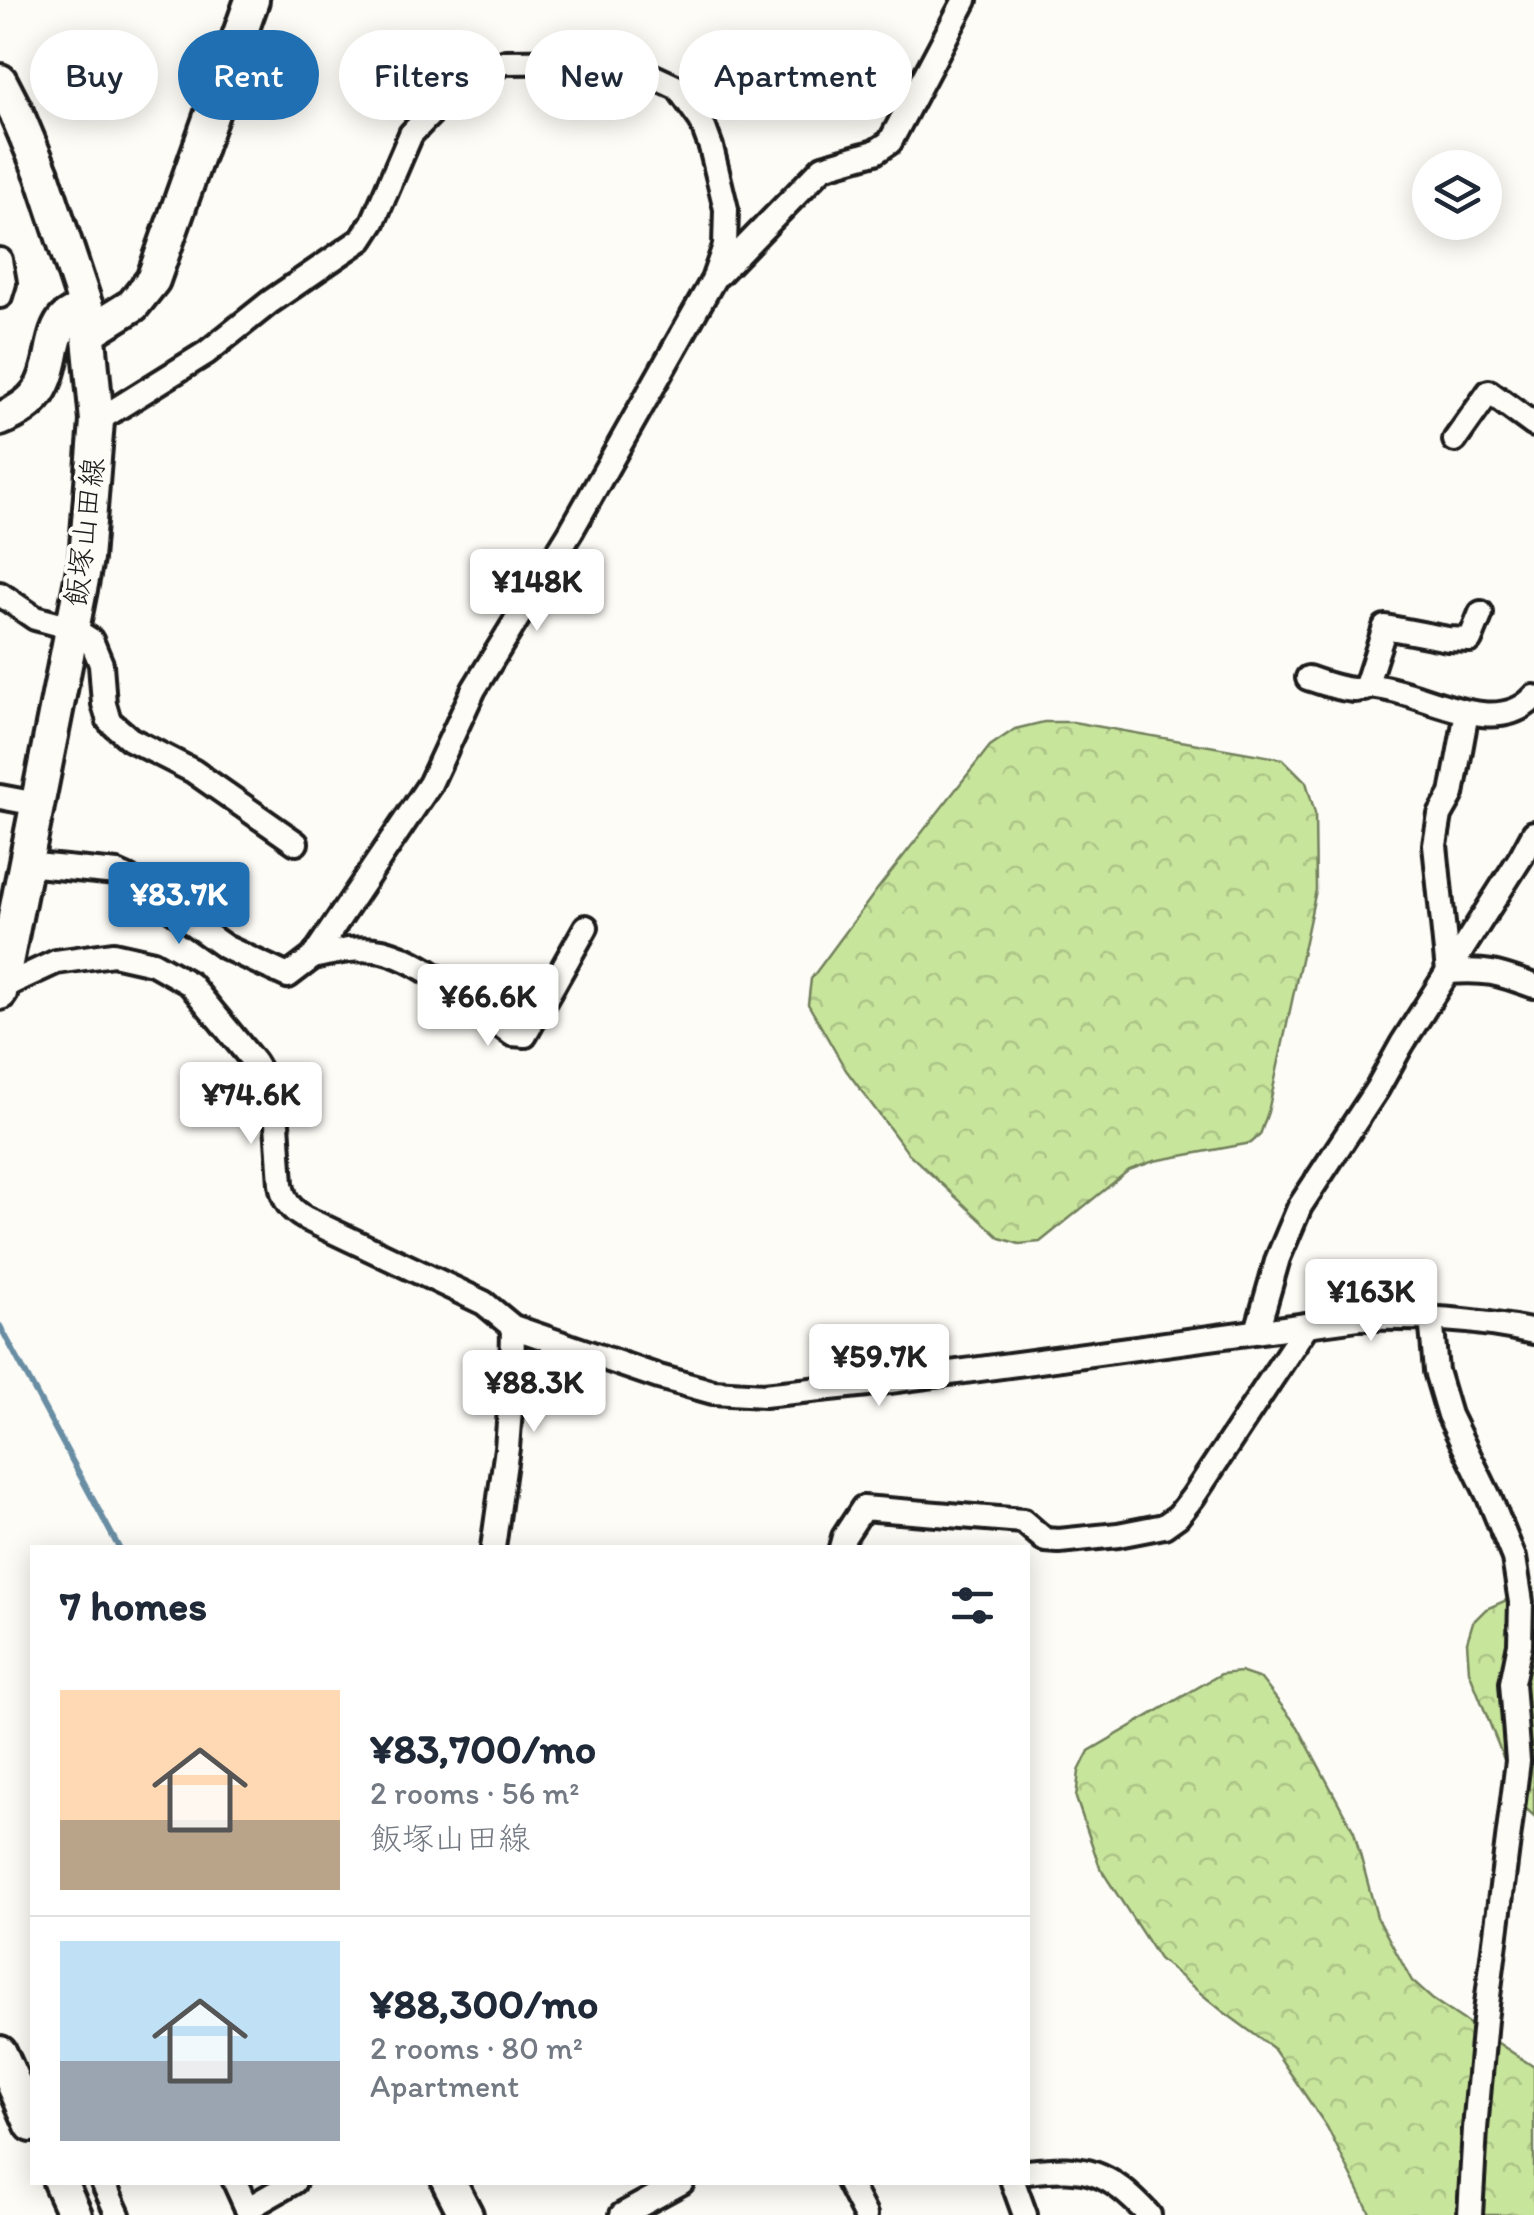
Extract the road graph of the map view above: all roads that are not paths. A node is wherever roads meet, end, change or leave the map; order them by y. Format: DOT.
graph roads {
  1 [pos="252,0"];
  2 [pos="966,0"];
  3 [pos="0,81"];
  4 [pos="0,260"];
  5 [pos="713,280"];
  6 [pos="0,296"];
  7 [pos="87,320"];
  8 [pos="0,419"];
  9 [pos="98,421"];
  10 [pos="1534,424"];
  11 [pos="1455,440"];
  12 [pos="0,594"];
  13 [pos="1481,613"];
  14 [pos="72,628"];
  15 [pos="1308,678"];
  16 [pos="1365,689"];
  17 [pos="1534,697"];
  18 [pos="1467,712"];
  19 [pos="0,798"];
  20 [pos="37,804"];
  21 [pos="1534,832"];
  22 [pos="296,844"];
  23 [pos="25,864"];
  24 [pos="586,927"];
  25 [pos="313,957"];
  26 [pos="1448,972"];
  27 [pos="1534,986"];
  28 [pos="0,989"];
  29 [pos="1431,1317"];
  30 [pos="1307,1324"];
  31 [pos="513,1327"];
  32 [pos="1257,1332"];
  33 [pos="1534,1332"];
  34 [pos="493,1545"];
  35 [pos="843,1545"];
  36 [pos="1526,1761"];
  37 [pos="9,2077"];
  38 [pos="30,2121"];
  39 [pos="1030,2172"];
  40 [pos="61,2185"];
  41 [pos="104,2185"];
  42 [pos="236,2185"];
  43 [pos="290,2185"];
  44 [pos="450,2185"];
  45 [pos="677,2185"];
  46 [pos="850,2185"];
  47 [pos="1014,2185"];
  48 [pos="249,2212"];
  49 [pos="75,2215"];
  50 [pos="118,2215"];
  51 [pos="466,2215"];
  52 [pos="622,2215"];
  53 [pos="865,2215"];
  54 [pos="1025,2215"];
  55 [pos="1149,2215"];
  56 [pos="1470,2215"];
  1 -- 7 [label="main road"];
  2 -- 5 [label="street"];
  3 -- 7 [label="main road, 飯塚山田線"];
  4 -- 6 [label="street"];
  5 -- 9 [label="street"];
  5 -- 25 [label="street"];
  7 -- 8 [label="main road"];
  7 -- 9 [label="main road, 飯塚山田線"];
  9 -- 14 [label="main road, 飯塚山田線"];
  10 -- 11 [label="street"];
  12 -- 14 [label="street"];
  13 -- 16 [label="street"];
  14 -- 20 [label="main road, 飯塚山田線"];
  14 -- 22 [label="street"];
  15 -- 16 [label="street"];
  16 -- 18 [label="street"];
  17 -- 18 [label="street"];
  18 -- 26 [label="street"];
  19 -- 20 [label="street"];
  20 -- 23 [label="main road, 飯塚山田線"];
  21 -- 26 [label="street"];
  23 -- 25 [label="street"];
  23 -- 28 [label="main road, 飯塚山田線"];
  24 -- 25 [label="street"];
  26 -- 27 [label="street"];
  26 -- 32 [label="street"];
  28 -- 31 [label="street"];
  29 -- 30 [label="street"];
  29 -- 33 [label="street"];
  29 -- 36 [label="street"];
  30 -- 32 [label="street"];
  30 -- 35 [label="street"];
  31 -- 32 [label="street"];
  31 -- 34 [label="street"];
  36 -- 56 [label="street"];
  37 -- 38 [label="main road"];
  39 -- 55 [label="street"];
  40 -- 49 [label="main road"];
  41 -- 50 [label="street"];
  42 -- 48 [label="street"];
  43 -- 48 [label="street"];
  44 -- 51 [label="main road"];
  45 -- 52 [label="street"];
  46 -- 53 [label="street"];
  47 -- 54 [label="street"];
}
